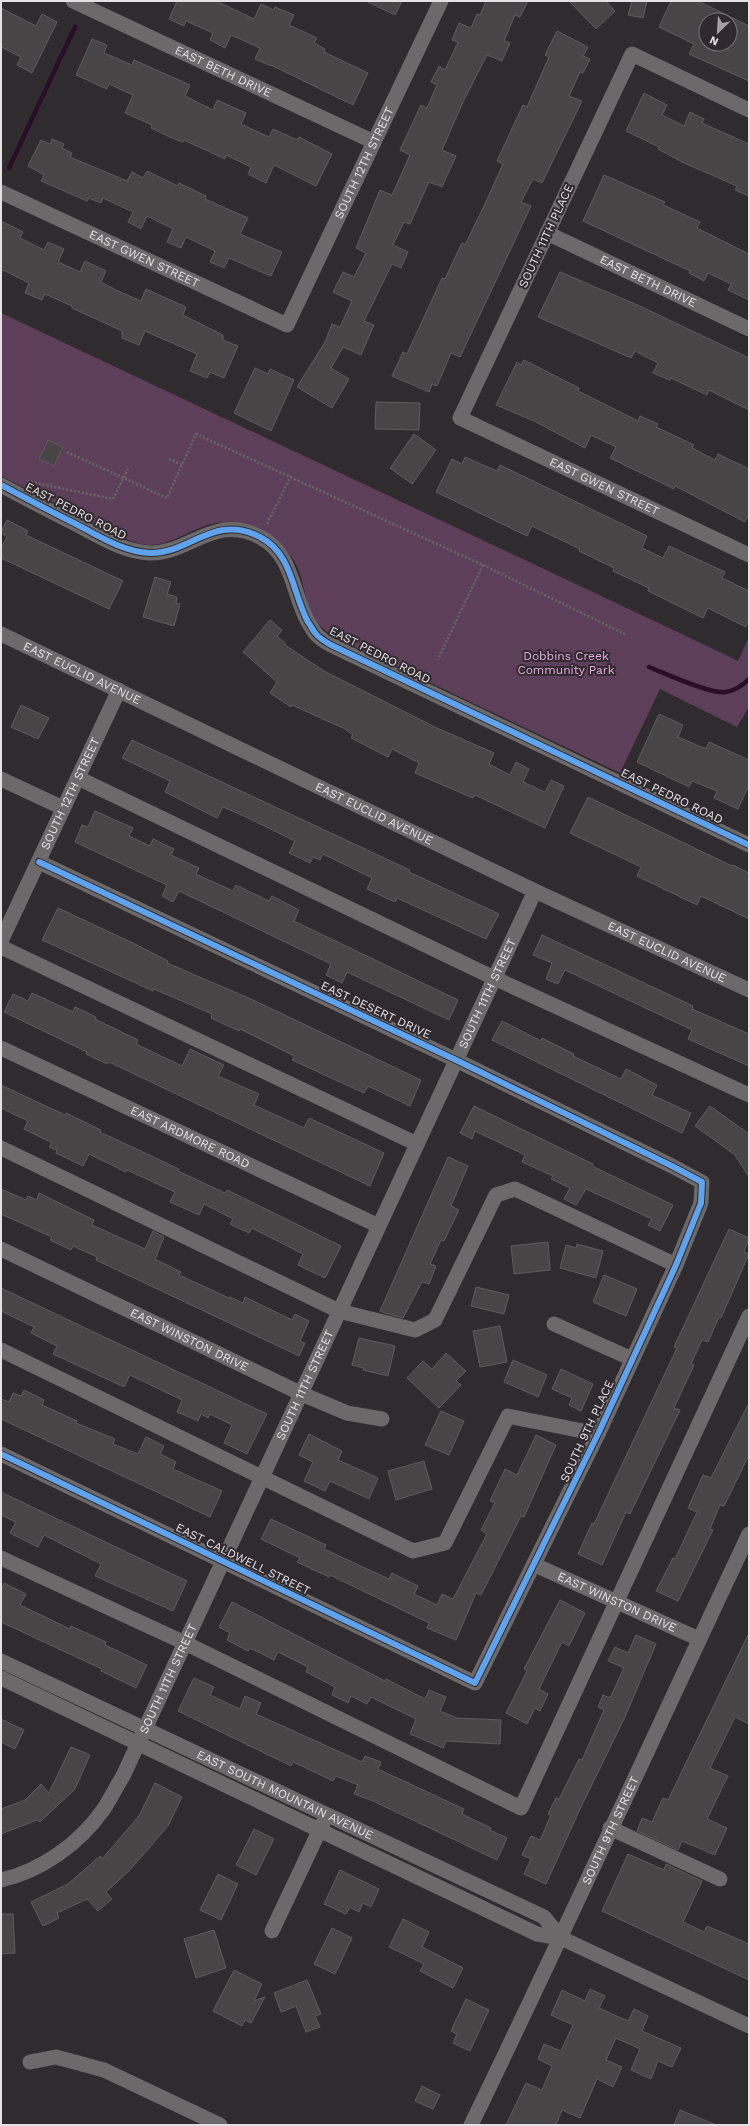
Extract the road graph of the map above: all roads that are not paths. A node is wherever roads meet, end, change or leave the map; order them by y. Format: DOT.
graph roads {
  1 [pos="73,1"];
  2 [pos="441,1"];
  3 [pos="749,110"];
  4 [pos="374,142"];
  5 [pos="1,192"];
  6 [pos="547,233"];
  7 [pos="287,325"];
  8 [pos="749,329"];
  9 [pos="460,418"];
  10 [pos="6,488"];
  11 [pos="749,556"];
  12 [pos="1,634"];
  13 [pos="119,690"];
  14 [pos="78,778"];
  15 [pos="1,779"];
  16 [pos="63,808"];
  17 [pos="749,845"];
  18 [pos="39,862"];
  19 [pos="535,891"];
  20 [pos="1,941"];
  21 [pos="1,947"];
  22 [pos="494,978"];
  23 [pos="749,990"];
  24 [pos="1,1048"];
  25 [pos="456,1060"];
  26 [pos="749,1095"];
  27 [pos="417,1144"];
  28 [pos="1,1148"];
  29 [pos="702,1182"];
  30 [pos="379,1226"];
  31 [pos="1,1249"];
  32 [pos="676,1265"];
  33 [pos="339,1311"];
  34 [pos="749,1316"];
  35 [pos="554,1324"];
  36 [pos="1,1350"];
  37 [pos="632,1359"];
  38 [pos="302,1394"];
  39 [pos="382,1419"];
  40 [pos="598,1434"];
  41 [pos="1,1454"];
  42 [pos="263,1477"];
  43 [pos="749,1534"];
  44 [pos="1,1558"];
  45 [pos="223,1561"];
  46 [pos="535,1564"];
  47 [pos="616,1602"];
  48 [pos="699,1639"];
  49 [pos="185,1643"];
  50 [pos="1,1661"];
  51 [pos="1,1678"];
  52 [pos="476,1683"];
  53 [pos="140,1736"];
  54 [pos="327,1815"];
  55 [pos="610,1828"];
  56 [pos="319,1832"];
  57 [pos="720,1879"];
  58 [pos="1,1880"];
  59 [pos="272,1931"];
  60 [pos="561,1938"];
  61 [pos="749,2026"];
  62 [pos="30,2062"];
  63 [pos="220,2125"];
  64 [pos="471,2125"];
  1 -- 4 [label="street, EAST BETH DRIVE"];
  2 -- 4 [label="street, SOUTH 12TH STREET"];
  3 -- 6 [label="street, SOUTH 11TH PLACE"];
  4 -- 7 [label="street, SOUTH 12TH STREET"];
  5 -- 7 [label="street, EAST GWEN STREET"];
  6 -- 8 [label="street, EAST BETH DRIVE"];
  6 -- 9 [label="street, SOUTH 11TH PLACE"];
  9 -- 11 [label="street, EAST GWEN STREET"];
  10 -- 17 [label="street, EAST PEDRO ROAD"];
  12 -- 13 [label="street, EAST EUCLID AVENUE"];
  13 -- 14 [label="street, SOUTH 12TH STREET"];
  13 -- 19 [label="street, EAST EUCLID AVENUE"];
  14 -- 16 [label="street, SOUTH 12TH STREET"];
  14 -- 22 [label="street"];
  15 -- 16 [label="street"];
  16 -- 18 [label="street, SOUTH 12TH STREET"];
  18 -- 20 [label="street, SOUTH 12TH STREET"];
  18 -- 25 [label="street, EAST DESERT DRIVE"];
  19 -- 22 [label="street, SOUTH 11TH STREET"];
  19 -- 23 [label="street, EAST EUCLID AVENUE"];
  21 -- 27 [label="street"];
  22 -- 25 [label="street, SOUTH 11TH STREET"];
  22 -- 26 [label="street"];
  24 -- 30 [label="street, EAST ARDMORE ROAD"];
  25 -- 27 [label="street, SOUTH 11TH STREET"];
  25 -- 29 [label="street, EAST DESERT DRIVE"];
  27 -- 30 [label="street, SOUTH 11TH STREET"];
  28 -- 33 [label="street"];
  29 -- 32 [label="street, SOUTH 9TH PLACE"];
  30 -- 33 [label="street, SOUTH 11TH STREET"];
  31 -- 38 [label="street, EAST WINSTON DRIVE"];
  32 -- 33 [label="street"];
  32 -- 37 [label="street, SOUTH 9TH PLACE"];
  33 -- 38 [label="street, SOUTH 11TH STREET"];
  34 -- 47 [label="street"];
  35 -- 37 [label="street"];
  36 -- 42 [label="street"];
  37 -- 40 [label="street, SOUTH 9TH PLACE"];
  38 -- 39 [label="street, EAST WINSTON DRIVE"];
  38 -- 42 [label="street, SOUTH 11TH STREET"];
  40 -- 42 [label="street"];
  40 -- 46 [label="street, SOUTH 9TH PLACE"];
  41 -- 45 [label="street, EAST CALDWELL STREET"];
  42 -- 45 [label="street, SOUTH 11TH STREET"];
  43 -- 48 [label="street, SOUTH 9TH STREET"];
  44 -- 49 [label="street"];
  45 -- 49 [label="street, SOUTH 11TH STREET"];
  45 -- 52 [label="street, EAST CALDWELL STREET"];
  46 -- 47 [label="street, EAST WINSTON DRIVE"];
  46 -- 52 [label="street, SOUTH 9TH PLACE"];
  47 -- 48 [label="street, EAST WINSTON DRIVE"];
  47 -- 49 [label="street"];
  48 -- 55 [label="street, SOUTH 9TH STREET"];
  49 -- 53 [label="street, SOUTH 11TH STREET"];
  50 -- 53 [label="street, EAST SOUTH MOUNTAIN AVENUE"];
  51 -- 53 [label="street, EAST SOUTH MOUNTAIN AVENUE"];
  53 -- 54 [label="street, EAST SOUTH MOUNTAIN AVENUE"];
  53 -- 56 [label="street, EAST SOUTH MOUNTAIN AVENUE"];
  53 -- 58 [label="street, SOUTH 11TH STREET"];
  54 -- 56 [label="street"];
  54 -- 60 [label="street, EAST SOUTH MOUNTAIN AVENUE"];
  55 -- 57 [label="street"];
  55 -- 60 [label="street, SOUTH 9TH STREET"];
  56 -- 59 [label="street"];
  56 -- 60 [label="street, EAST SOUTH MOUNTAIN AVENUE"];
  60 -- 61 [label="street, EAST SOUTH MOUNTAIN AVENUE"];
  60 -- 64 [label="street, SOUTH 9TH STREET"];
  62 -- 63 [label="street"];
}
